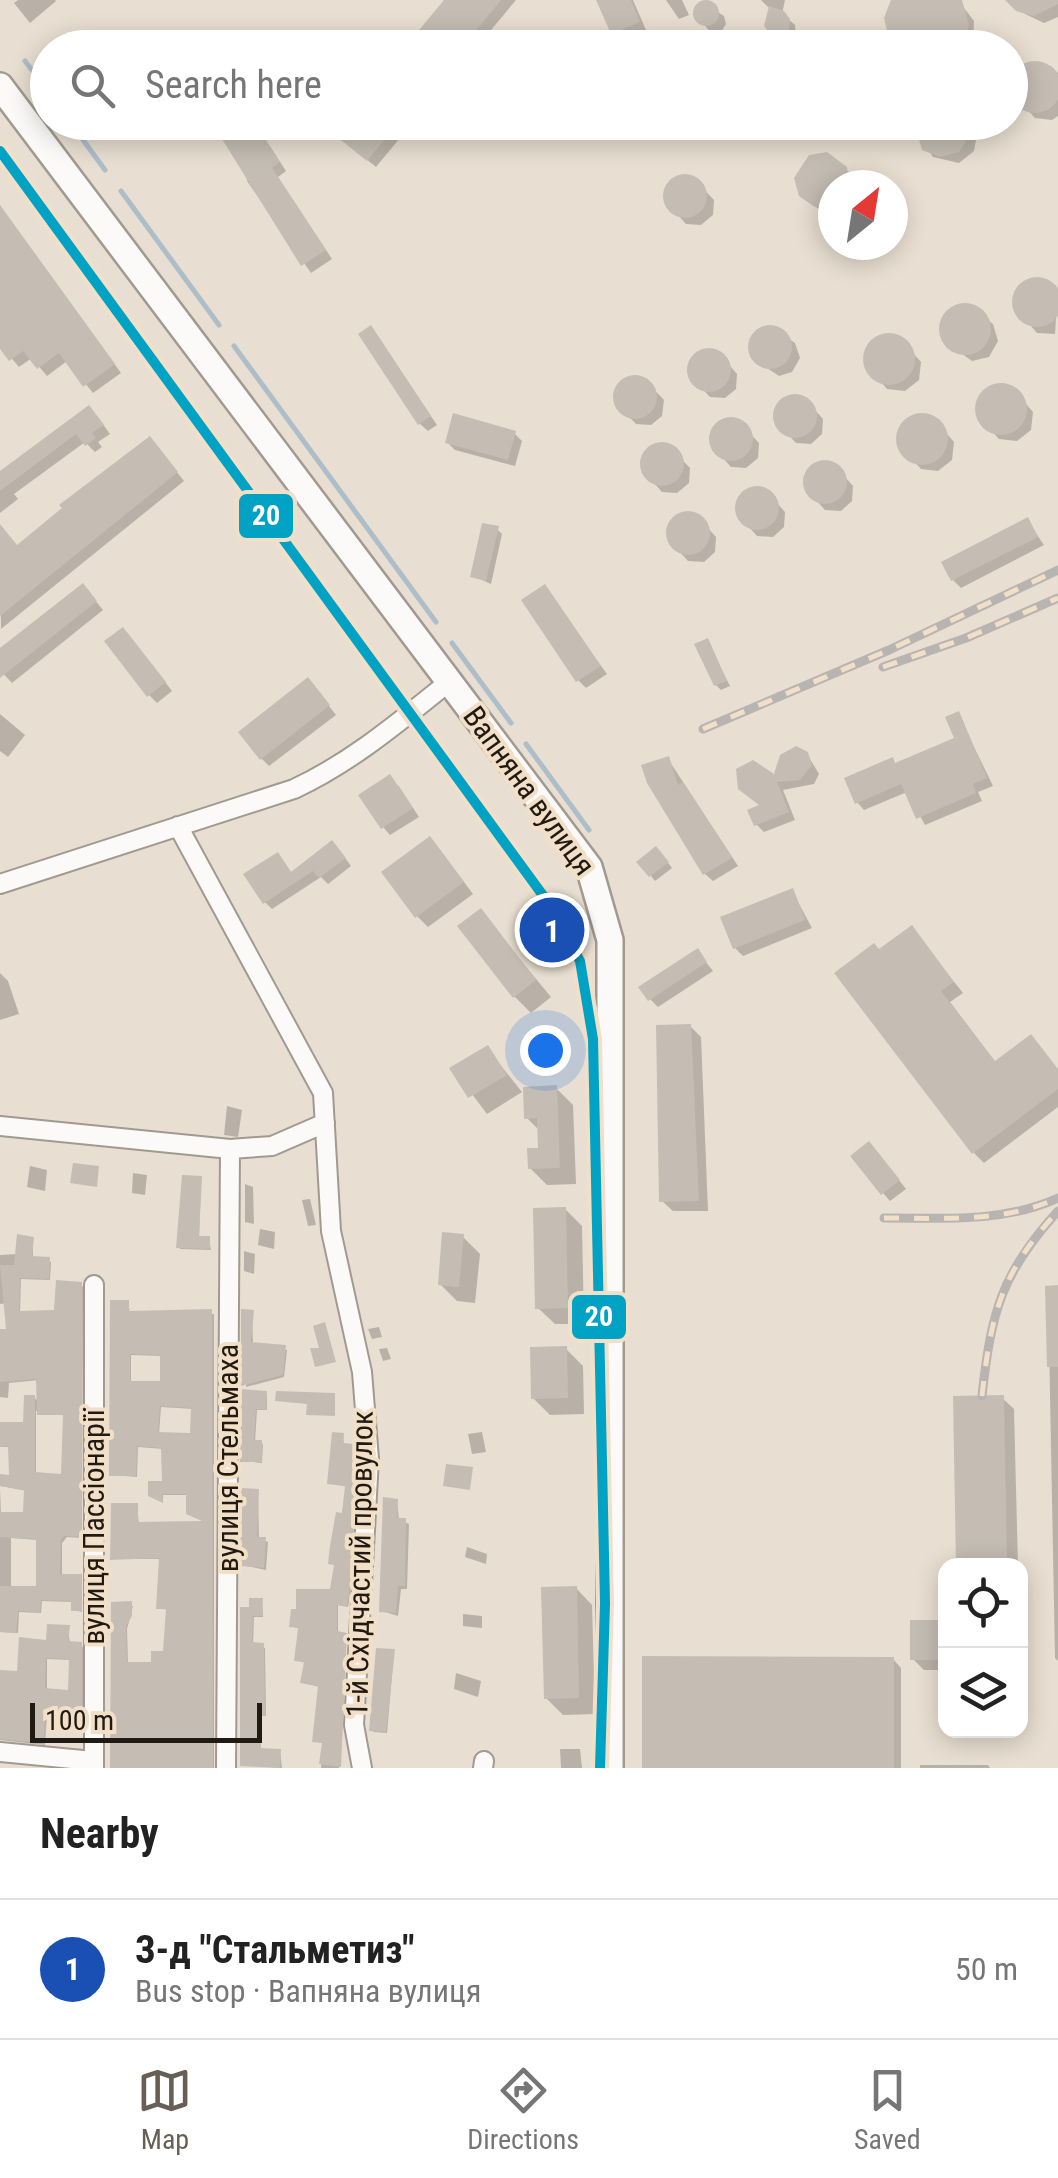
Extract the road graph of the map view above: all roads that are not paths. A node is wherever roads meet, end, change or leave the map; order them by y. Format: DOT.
graph roads {
  1 [pos="0,86"];
  2 [pos="30,126"];
  3 [pos="41,140"];
  4 [pos="450,682"];
  5 [pos="178,826"];
  6 [pos="0,884"];
  7 [pos="325,1123"];
  8 [pos="0,1126"];
  9 [pos="230,1149"];
  10 [pos="94,1285"];
  11 [pos="0,1752"];
  12 [pos="94,1765"];
  13 [pos="226,1768"];
  14 [pos="362,1768"];
  15 [pos="610,1768"];
  1 -- 2 [label="street, Вапняна вулиця"];
  3 -- 4 [label="street, Вапняна вулиця"];
  4 -- 5 [label="street"];
  4 -- 15 [label="street, Вапняна вулиця"];
  5 -- 6 [label="street"];
  5 -- 7 [label="street, 1-й Східчастий провулок"];
  7 -- 9 [label="street"];
  7 -- 14 [label="street, 1-й Східчастий провулок"];
  8 -- 9 [label="street"];
  9 -- 13 [label="street, вулиця Стельмаха"];
  10 -- 12 [label="street, вулиця Пассіонарії"];
  11 -- 12 [label="street"];
}
